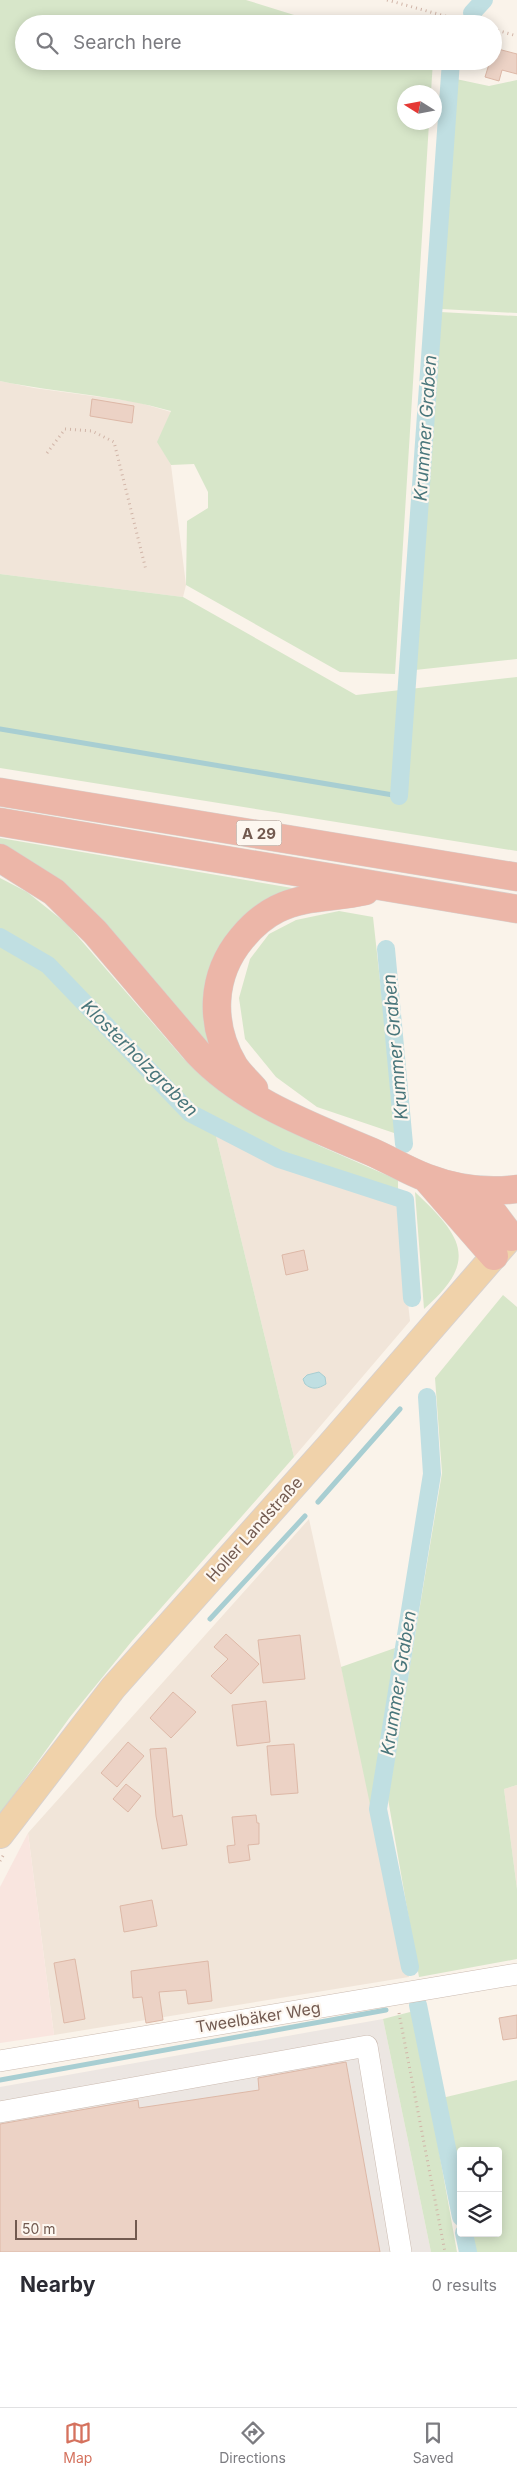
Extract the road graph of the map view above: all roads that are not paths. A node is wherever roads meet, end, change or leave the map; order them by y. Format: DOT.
graph roads {
  1 [pos="0,792"];
  2 [pos="0,822"];
  3 [pos="0,858"];
  4 [pos="517,877"];
  5 [pos="386,886"];
  6 [pos="517,909"];
  7 [pos="268,1105"];
  8 [pos="426,1178"];
  9 [pos="460,1187"];
  10 [pos="517,1189"];
  11 [pos="507,1241"];
  12 [pos="0,1835"];
  13 [pos="517,1974"];
  14 [pos="0,2061"];
  15 [pos="0,2112"];
  16 [pos="401,2252"];
  1 -- 4 [label="highway, A 29"];
  2 -- 5 [label="highway, A 29"];
  3 -- 7 [label="highway"];
  5 -- 6 [label="highway, A 29"];
  5 -- 7 [label="highway"];
  7 -- 8 [label="highway"];
  8 -- 9 [label="highway"];
  8 -- 11 [label="highway"];
  9 -- 10 [label="highway"];
  9 -- 11 [label="highway"];
  11 -- 12 [label="main road, Holler Landstraße"];
  13 -- 14 [label="street, Tweelbäker Weg"];
  15 -- 16 [label="street"];
}
